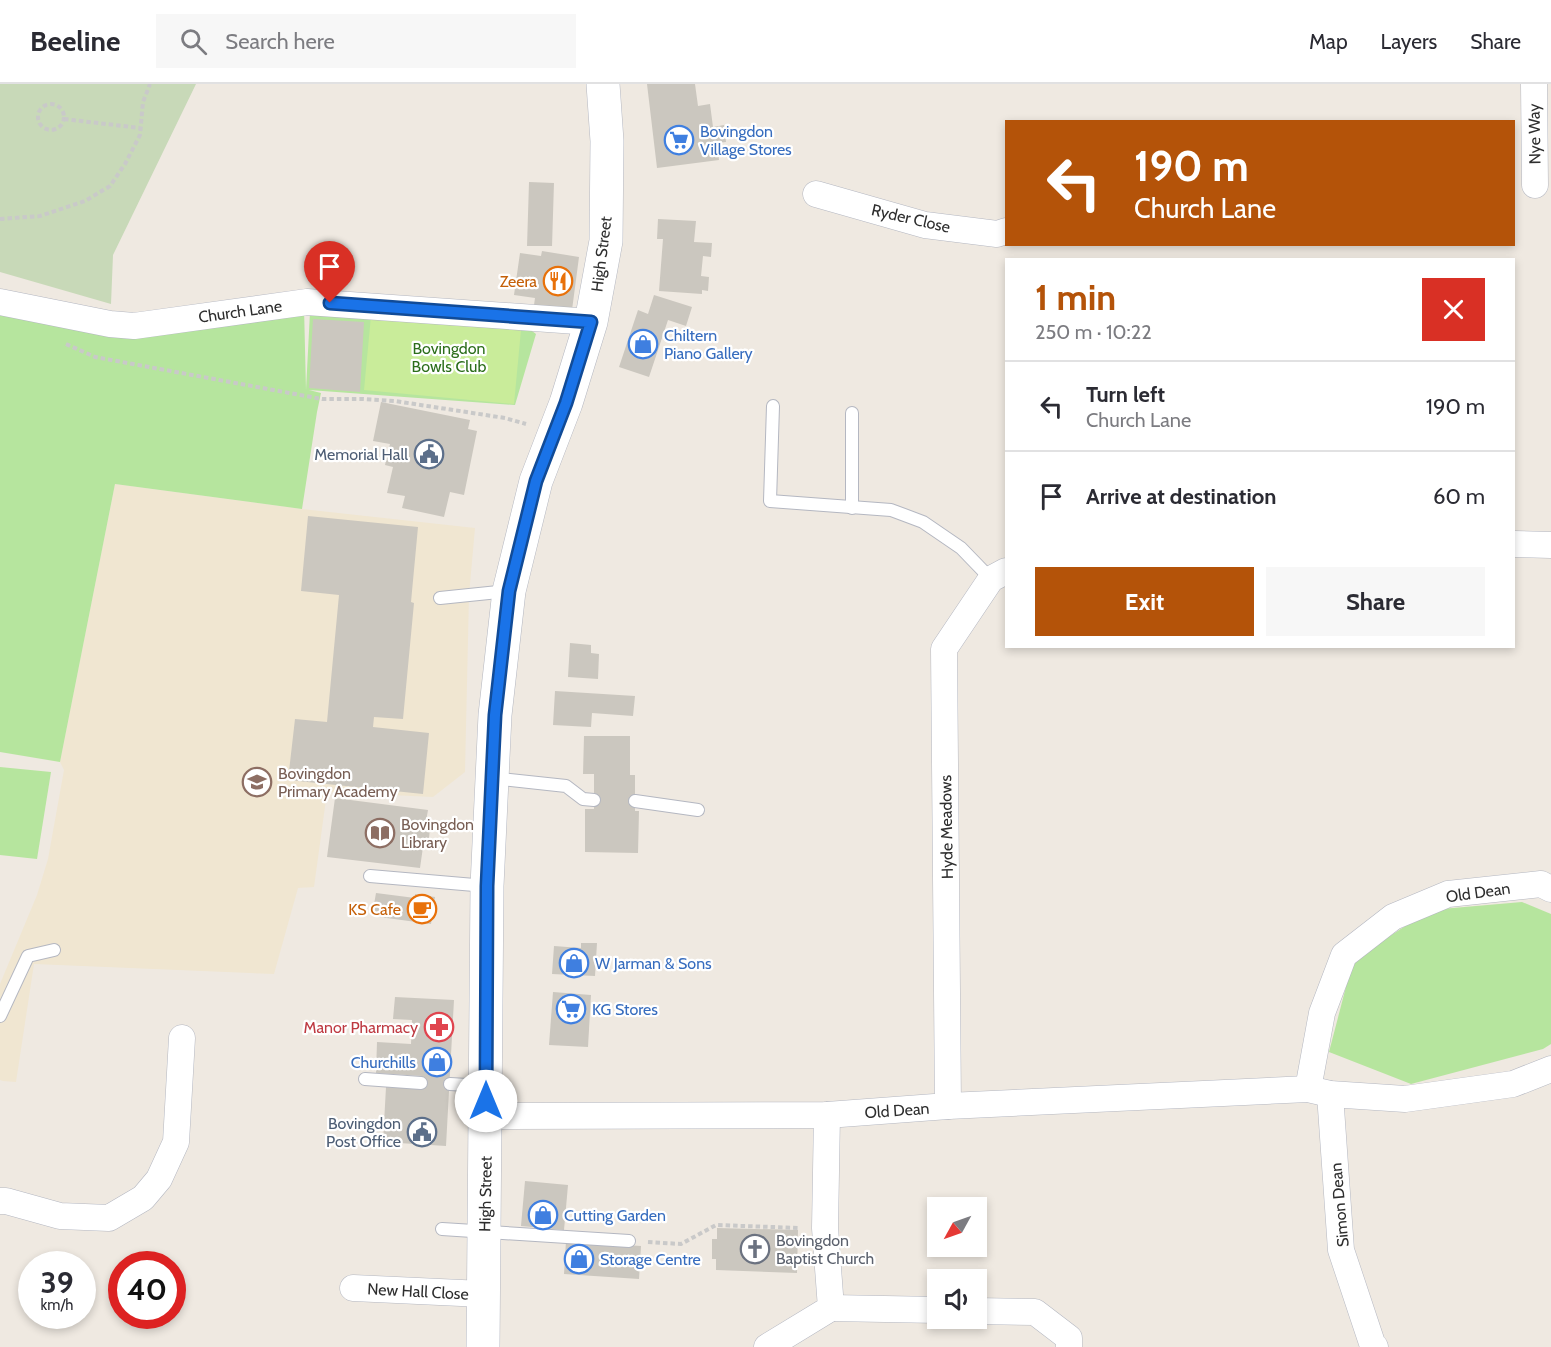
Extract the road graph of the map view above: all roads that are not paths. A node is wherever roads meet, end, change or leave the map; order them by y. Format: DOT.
graph roads {
  1 [pos="603,84"];
  2 [pos="1534,84"];
  3 [pos="1533,185"];
  4 [pos="816,194"];
  5 [pos="1005,231"];
  6 [pos="0,302"];
  7 [pos="591,322"];
  8 [pos="772,406"];
  9 [pos="852,413"];
  10 [pos="852,507"];
  11 [pos="1515,544"];
  12 [pos="1551,545"];
  13 [pos="999,575"];
  14 [pos="509,591"];
  15 [pos="440,597"];
  16 [pos="492,778"];
  17 [pos="594,800"];
  18 [pos="635,801"];
  19 [pos="698,810"];
  20 [pos="370,876"];
  21 [pos="487,886"];
  22 [pos="1551,889"];
  23 [pos="54,950"];
  24 [pos="0,1016"];
  25 [pos="182,1038"];
  26 [pos="1551,1069"];
  27 [pos="365,1079"];
  28 [pos="421,1083"];
  29 [pos="450,1084"];
  30 [pos="1319,1091"];
  31 [pos="486,1101"];
  32 [pos="948,1106"];
  33 [pos="827,1114"];
  34 [pos="0,1201"];
  35 [pos="442,1229"];
  36 [pos="484,1232"];
  37 [pos="629,1241"];
  38 [pos="353,1288"];
  39 [pos="483,1294"];
  40 [pos="831,1308"];
  41 [pos="927,1311"];
  42 [pos="987,1311"];
  43 [pos="483,1347"];
  44 [pos="767,1347"];
  45 [pos="1069,1347"];
  46 [pos="1375,1347"];
  1 -- 7 [label="street, High Street"];
  2 -- 3 [label="street, Nye Way"];
  4 -- 5 [label="street, Ryder Close"];
  6 -- 7 [label="street, Church Lane"];
  7 -- 14 [label="street, High Street"];
  8 -- 10 [label="lane"];
  9 -- 10 [label="lane"];
  10 -- 13 [label="lane"];
  11 -- 12 [label="street"];
  13 -- 32 [label="street, Hyde Meadows"];
  14 -- 15 [label="lane"];
  14 -- 16 [label="street, High Street"];
  16 -- 17 [label="lane"];
  16 -- 21 [label="street, High Street"];
  18 -- 19 [label="lane"];
  20 -- 21 [label="lane"];
  21 -- 31 [label="street, High Street"];
  22 -- 30 [label="street, Old Dean"];
  23 -- 24 [label="lane"];
  25 -- 34 [label="street"];
  26 -- 30 [label="street, Old Dean"];
  27 -- 28 [label="lane"];
  29 -- 31 [label="lane"];
  30 -- 32 [label="street, Old Dean"];
  30 -- 46 [label="street, Simon Dean"];
  31 -- 33 [label="street, Old Dean"];
  31 -- 36 [label="street, High Street"];
  32 -- 33 [label="street, Old Dean"];
  33 -- 40 [label="street"];
  35 -- 36 [label="lane"];
  36 -- 37 [label="lane"];
  36 -- 39 [label="street, High Street"];
  38 -- 39 [label="street, New Hall Close"];
  39 -- 43 [label="street, High Street"];
  40 -- 41 [label="street"];
  40 -- 44 [label="street"];
  42 -- 45 [label="street"];
}
